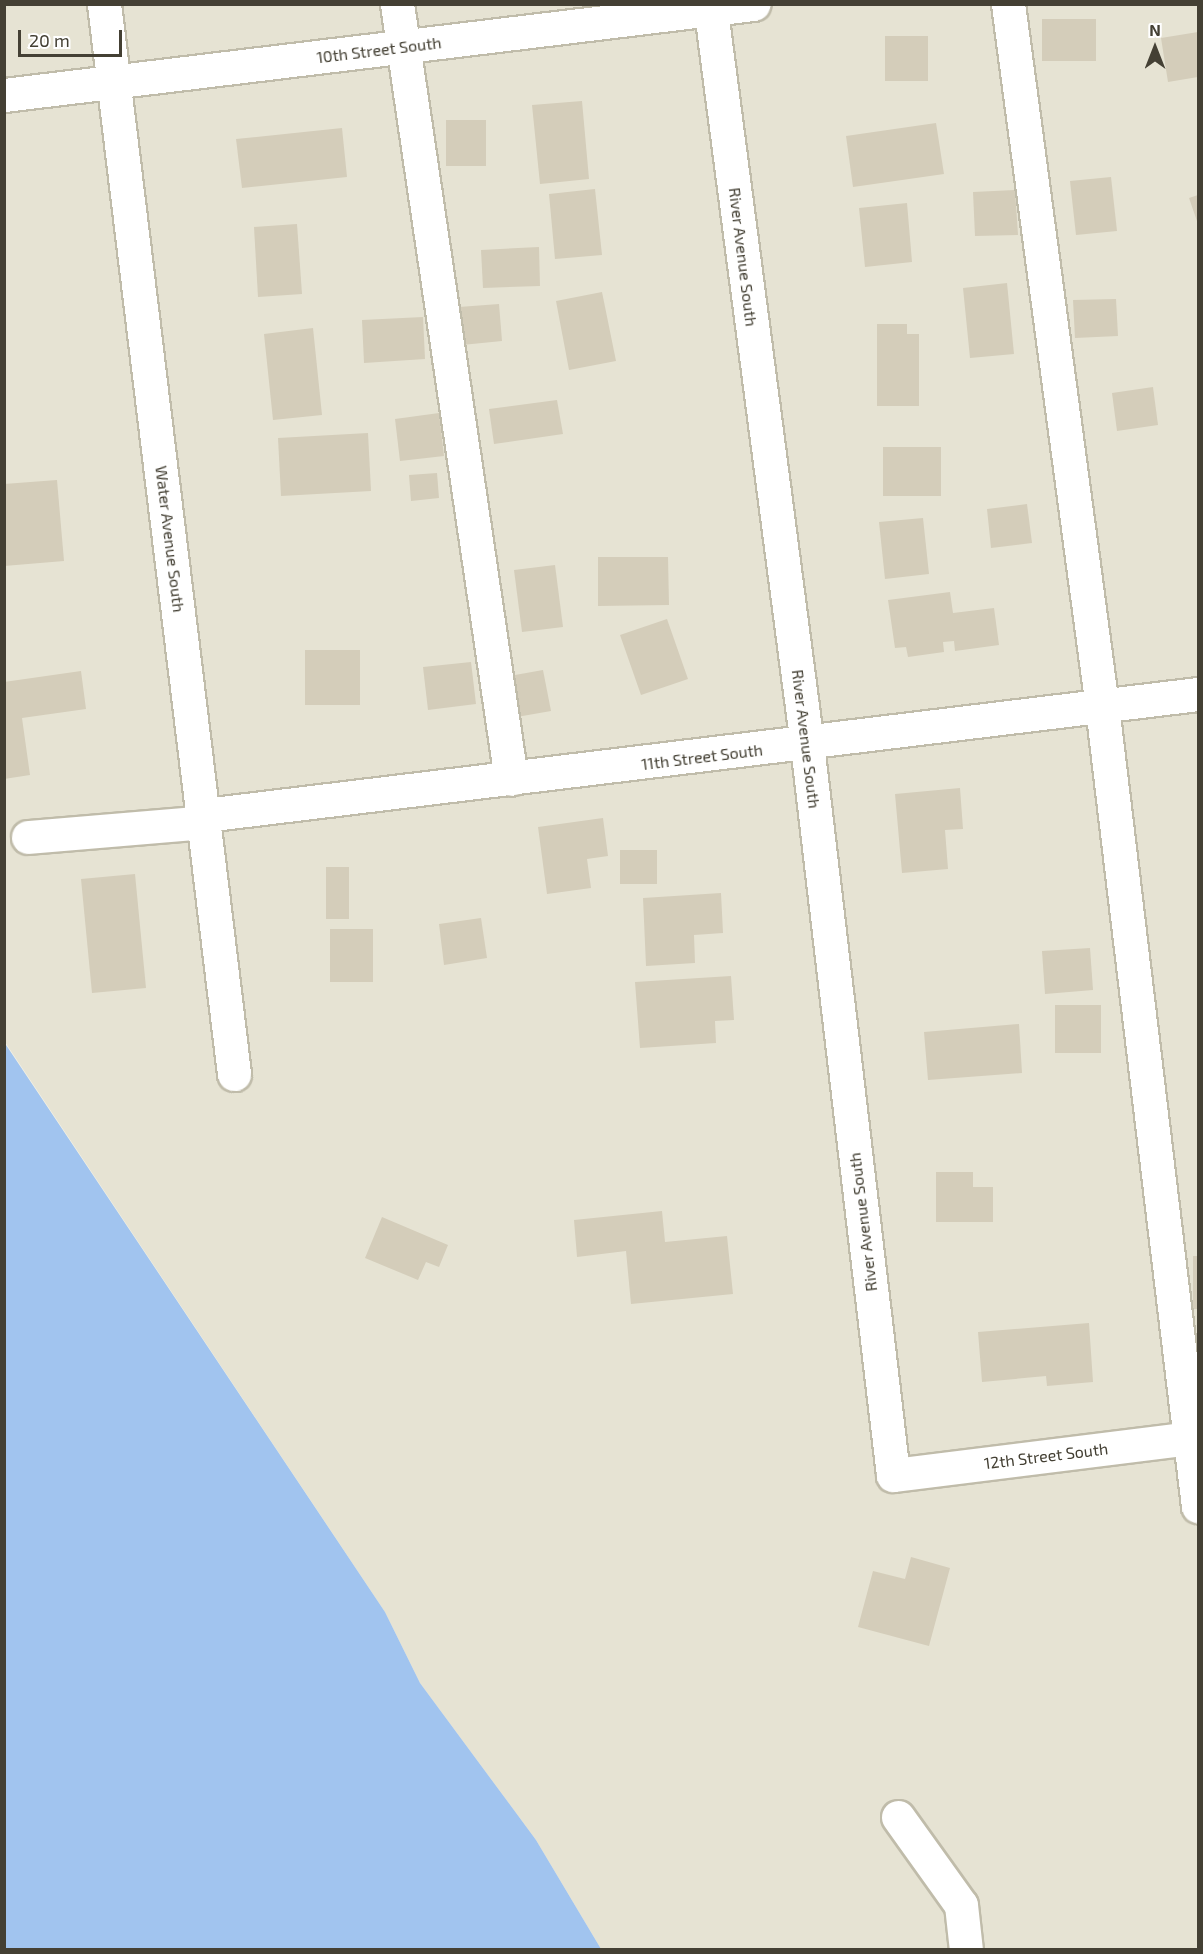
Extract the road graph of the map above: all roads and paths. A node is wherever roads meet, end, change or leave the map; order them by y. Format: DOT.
graph roads {
  1 [pos="104,4"];
  2 [pos="397,4"];
  3 [pos="753,4"];
  4 [pos="1008,4"];
  5 [pos="710,7"];
  6 [pos="404,47"];
  7 [pos="113,83"];
  8 [pos="4,95"];
  9 [pos="1198,694"];
  10 [pos="1101,707"];
  11 [pos="807,745"];
  12 [pos="511,779"];
  13 [pos="205,818"];
  14 [pos="28,837"];
  15 [pos="234,1074"];
  16 [pos="1194,1437"];
  17 [pos="893,1475"];
  18 [pos="1198,1506"];
  19 [pos="898,1816"];
  20 [pos="966,1950"];
  1 -- 7 [label="street, Water Avenue South"];
  2 -- 6 [label="street"];
  3 -- 5 [label="street, 10th Street South"];
  4 -- 10 [label="street"];
  5 -- 6 [label="street, 10th Street South"];
  5 -- 11 [label="street, River Avenue South"];
  6 -- 7 [label="street, 10th Street South"];
  6 -- 12 [label="street"];
  7 -- 8 [label="street, 10th Street South"];
  7 -- 13 [label="street, Water Avenue South"];
  9 -- 10 [label="street, 11th Street South"];
  10 -- 11 [label="street, 11th Street South"];
  10 -- 16 [label="street"];
  11 -- 12 [label="street, 11th Street South"];
  11 -- 17 [label="street, River Avenue South"];
  12 -- 13 [label="street, 11th Street South"];
  13 -- 14 [label="street, 11th Street South"];
  13 -- 15 [label="street, Water Avenue South"];
  16 -- 17 [label="street, 12th Street South"];
  16 -- 18 [label="street"];
  19 -- 20 [label="street"];
}
